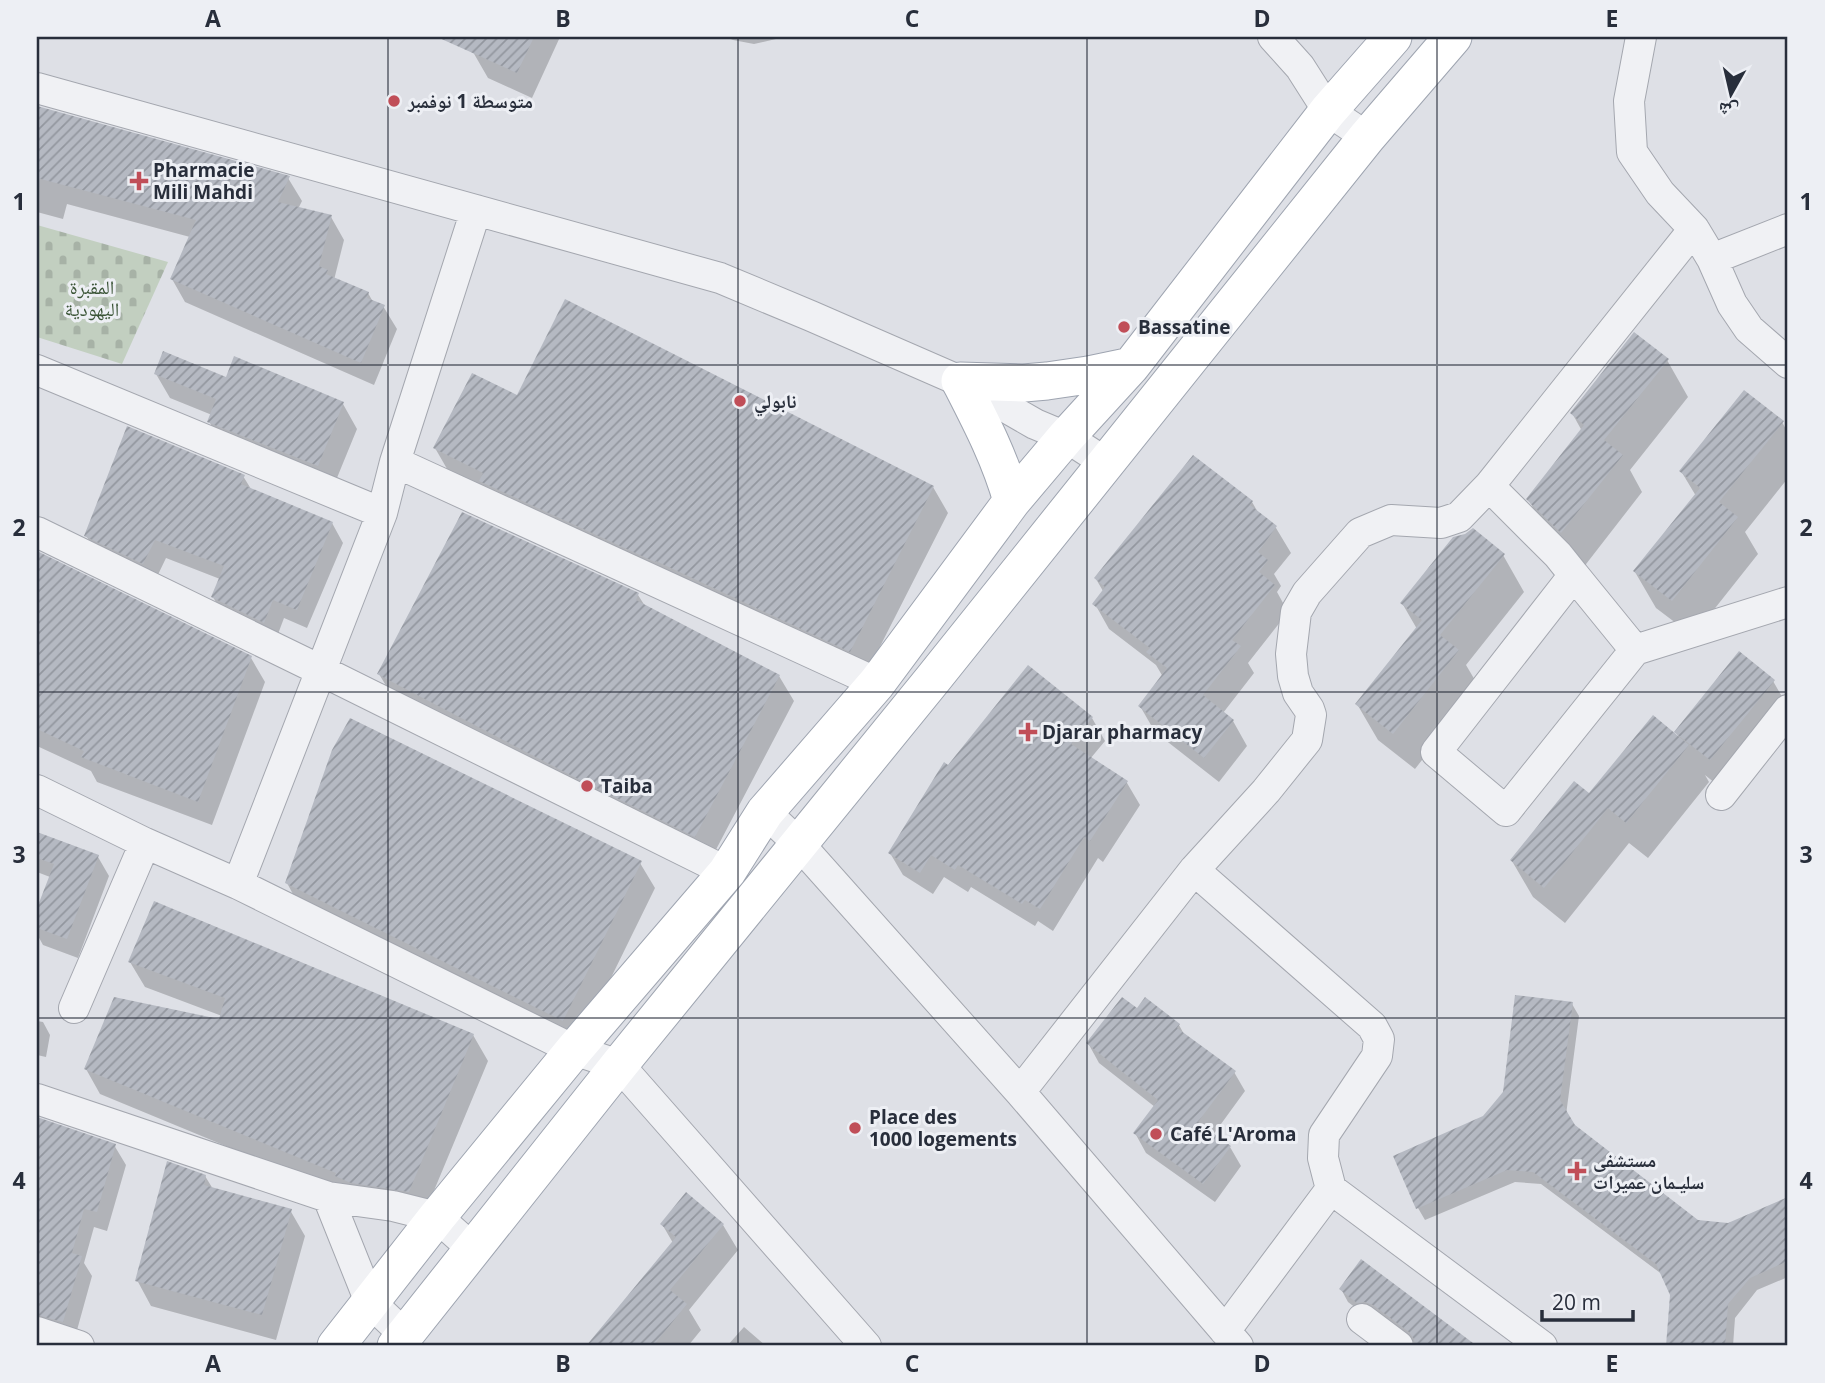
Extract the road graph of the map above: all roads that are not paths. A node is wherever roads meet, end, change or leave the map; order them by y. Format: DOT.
graph roads {
  1 [pos="1273,37"];
  2 [pos="1393,37"];
  3 [pos="1453,37"];
  4 [pos="1641,37"];
  5 [pos="37,88"];
  6 [pos="1328,111"];
  7 [pos="1367,138"];
  8 [pos="476,209"];
  9 [pos="1694,229"];
  10 [pos="1788,229"];
  11 [pos="1712,259"];
  12 [pos="1788,363"];
  13 [pos="1131,366"];
  14 [pos="37,370"];
  15 [pos="960,381"];
  16 [pos="1066,437"];
  17 [pos="395,462"];
  18 [pos="1106,463"];
  19 [pos="1489,486"];
  20 [pos="1012,501"];
  21 [pos="382,513"];
  22 [pos="37,532"];
  23 [pos="1574,575"];
  24 [pos="1788,602"];
  25 [pos="1635,650"];
  26 [pos="322,671"];
  27 [pos="877,683"];
  28 [pos="1788,710"];
  29 [pos="37,790"];
  30 [pos="1720,794"];
  31 [pos="765,812"];
  32 [pos="145,843"];
  33 [pos="799,844"];
  34 [pos="1194,870"];
  35 [pos="727,872"];
  36 [pos="238,884"];
  37 [pos="74,1008"];
  38 [pos="574,1050"];
  39 [pos="619,1065"];
  40 [pos="1020,1092"];
  41 [pos="37,1098"];
  42 [pos="1331,1189"];
  43 [pos="328,1196"];
  44 [pos="437,1217"];
  45 [pos="474,1250"];
  46 [pos="370,1302"];
  47 [pos="1362,1319"];
  48 [pos="37,1332"];
  49 [pos="1231,1339"];
  50 [pos="400,1341"];
  51 [pos="79,1346"];
  52 [pos="336,1346"];
  53 [pos="866,1346"];
  54 [pos="1398,1346"];
  55 [pos="1542,1346"];
  1 -- 6 [label="street"];
  2 -- 6 [label="main road"];
  3 -- 7 [label="main road"];
  4 -- 9 [label="street"];
  5 -- 8 [label="street"];
  6 -- 7 [label="street"];
  6 -- 13 [label="main road"];
  7 -- 18 [label="main road"];
  8 -- 15 [label="street"];
  8 -- 17 [label="street"];
  9 -- 11 [label="street"];
  9 -- 19 [label="street"];
  10 -- 11 [label="street"];
  11 -- 12 [label="street"];
  13 -- 15 [label="main road"];
  13 -- 16 [label="main road"];
  14 -- 21 [label="street"];
  15 -- 16 [label="street"];
  15 -- 20 [label="main road"];
  16 -- 18 [label="street"];
  16 -- 20 [label="main road"];
  17 -- 21 [label="street"];
  17 -- 27 [label="street"];
  18 -- 33 [label="main road"];
  19 -- 23 [label="street"];
  19 -- 34 [label="street"];
  20 -- 27 [label="main road"];
  21 -- 26 [label="street"];
  22 -- 26 [label="street"];
  23 -- 25 [label="street"];
  23 -- 25 [label="street"];
  24 -- 25 [label="street"];
  26 -- 35 [label="street"];
  26 -- 36 [label="street"];
  27 -- 31 [label="main road"];
  28 -- 30 [label="street"];
  29 -- 32 [label="street"];
  31 -- 33 [label="street"];
  31 -- 35 [label="main road"];
  32 -- 36 [label="street"];
  32 -- 37 [label="street"];
  33 -- 39 [label="main road"];
  33 -- 40 [label="street"];
  34 -- 40 [label="street"];
  34 -- 42 [label="street"];
  35 -- 38 [label="main road"];
  36 -- 38 [label="street"];
  38 -- 39 [label="street"];
  38 -- 44 [label="main road"];
  39 -- 45 [label="main road"];
  39 -- 53 [label="street"];
  40 -- 49 [label="street"];
  41 -- 43 [label="street"];
  42 -- 49 [label="street"];
  42 -- 55 [label="street"];
  43 -- 44 [label="street"];
  43 -- 46 [label="street"];
  44 -- 45 [label="street"];
  44 -- 46 [label="main road"];
  45 -- 50 [label="main road"];
  46 -- 50 [label="street"];
  46 -- 52 [label="main road"];
  47 -- 54 [label="street"];
  48 -- 51 [label="street"];
}
